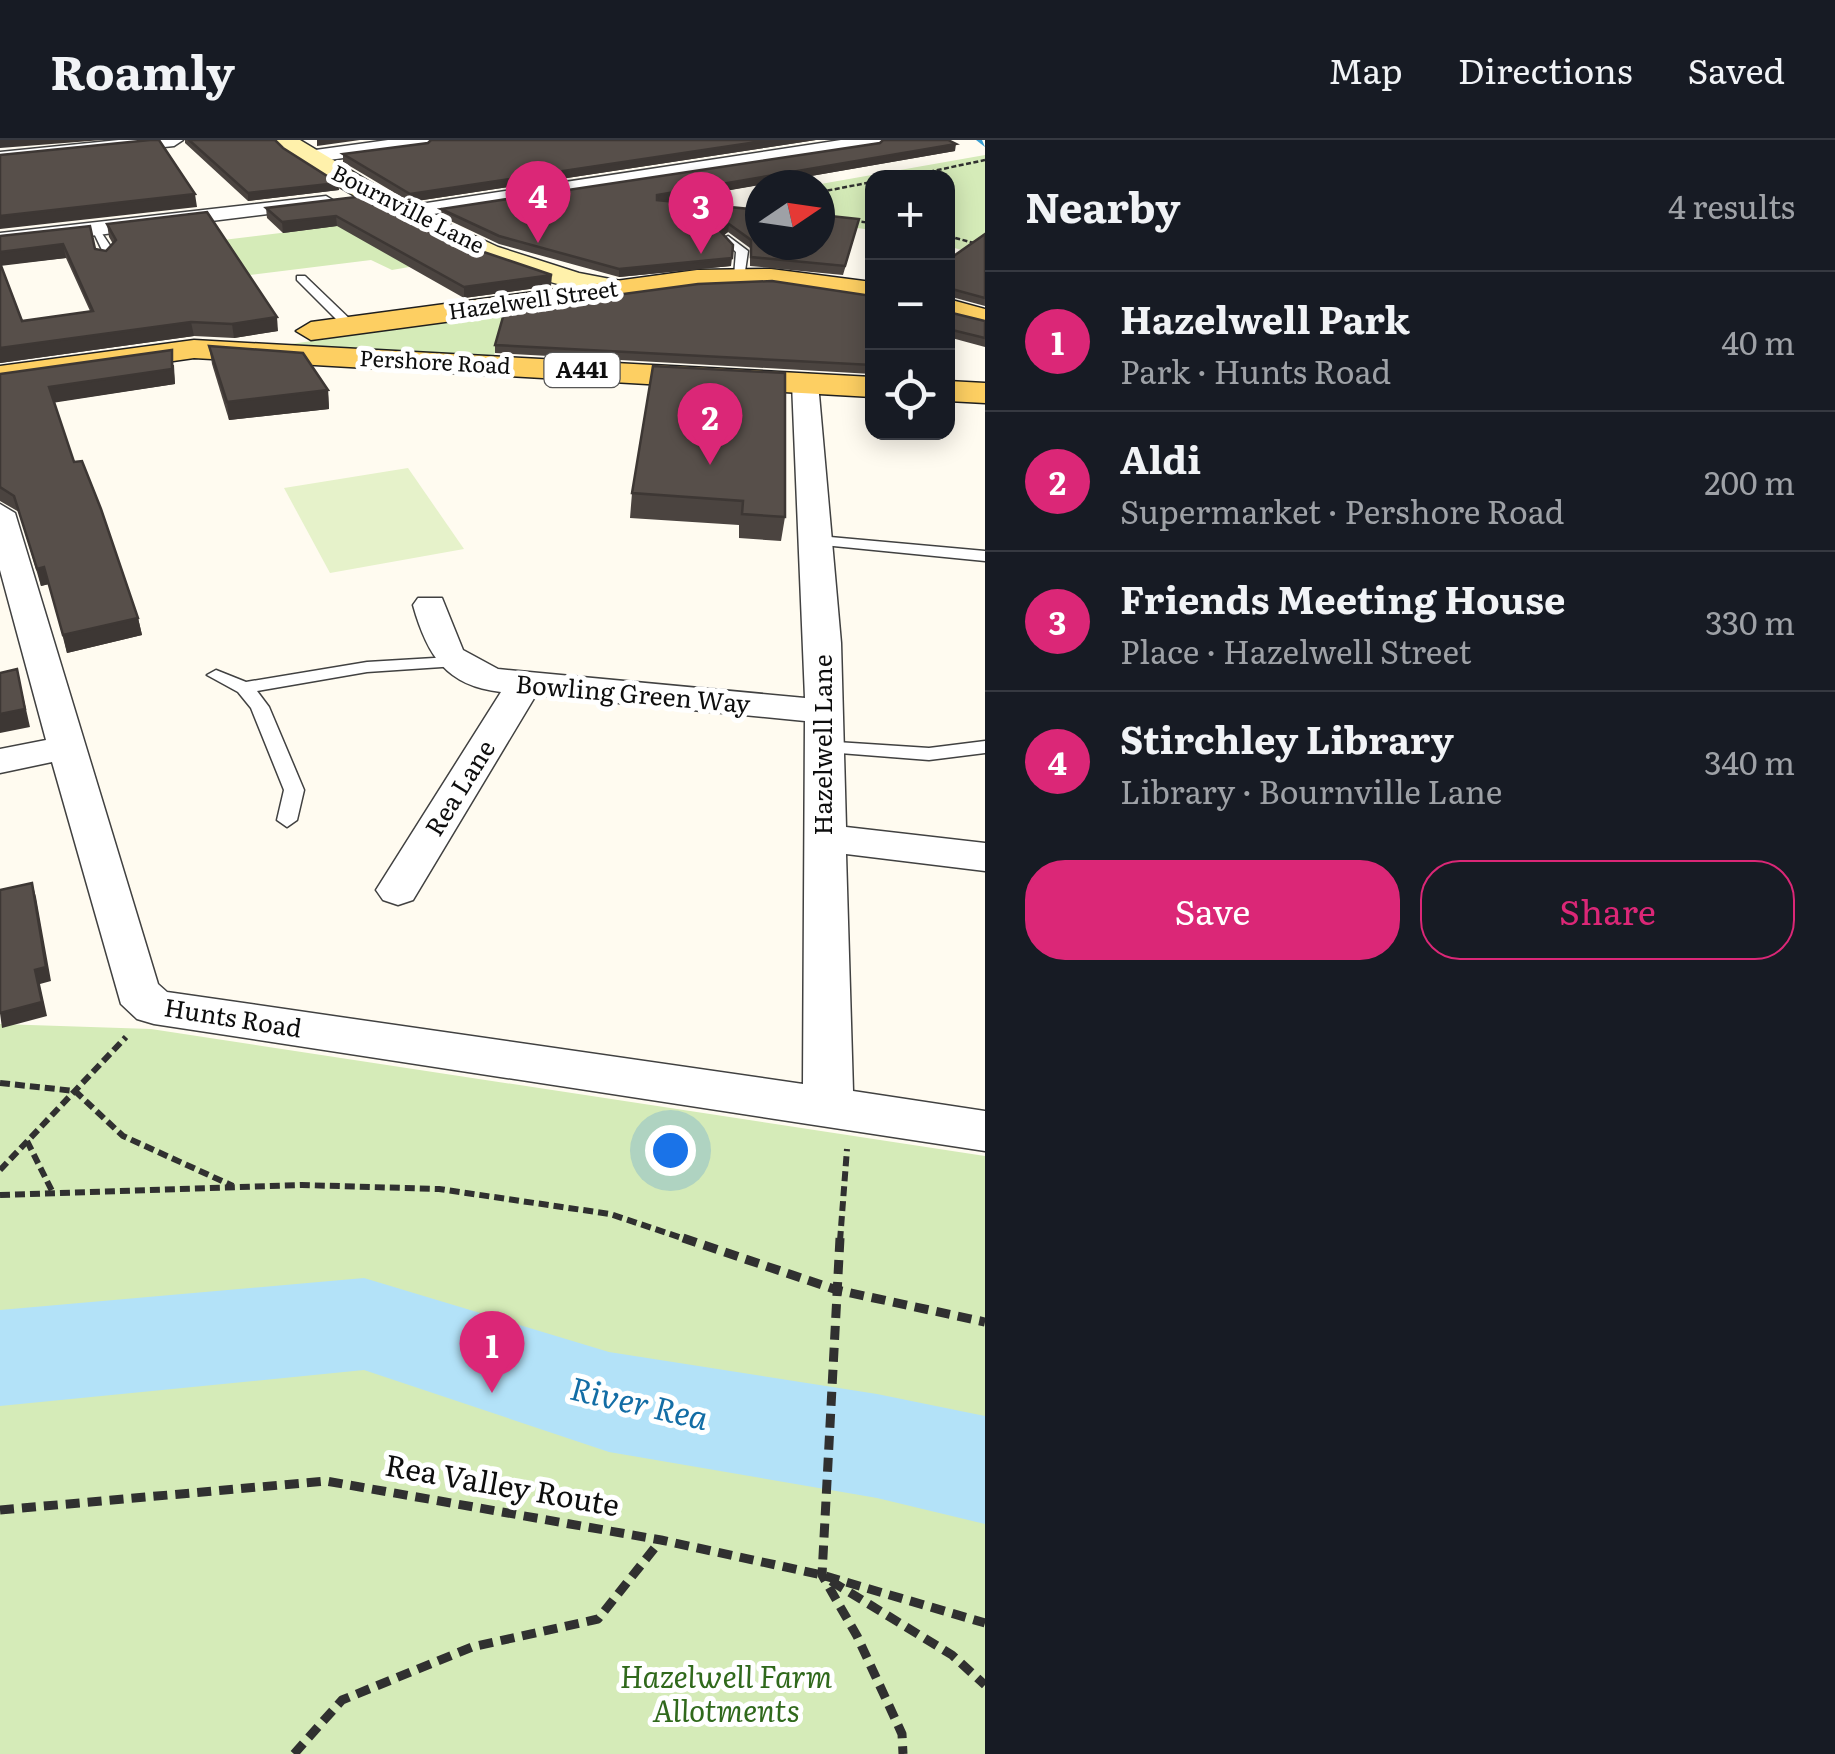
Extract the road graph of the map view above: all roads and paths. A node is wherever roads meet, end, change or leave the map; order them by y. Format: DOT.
graph roads {
  1 [pos="174,140"];
  2 [pos="285,140"];
  3 [pos="428,140"];
  4 [pos="878,140"];
  5 [pos="835,143"];
  6 [pos="70,145"];
  7 [pos="308,156"];
  8 [pos="0,158"];
  9 [pos="984,162"];
  10 [pos="942,170"];
  11 [pos="865,183"];
  12 [pos="835,189"];
  13 [pos="376,196"];
  14 [pos="406,212"];
  15 [pos="838,219"];
  16 [pos="865,222"];
  17 [pos="97,229"];
  18 [pos="985,236"];
  19 [pos="955,238"];
  20 [pos="728,239"];
  21 [pos="0,240"];
  22 [pos="974,243"];
  23 [pos="961,252"];
  24 [pos="104,259"];
  25 [pos="534,272"];
  26 [pos="740,276"];
  27 [pos="302,278"];
  28 [pos="616,288"];
  29 [pos="865,290"];
  30 [pos="555,296"];
  31 [pos="955,310"];
  32 [pos="985,318"];
  33 [pos="350,326"];
  34 [pos="293,344"];
  35 [pos="0,376"];
  36 [pos="804,383"];
  37 [pos="865,386"];
  38 [pos="955,391"];
  39 [pos="985,393"];
  40 [pos="1,519"];
  41 [pos="819,541"];
  42 [pos="985,556"];
  43 [pos="430,605"];
  44 [pos="451,662"];
  45 [pos="216,675"];
  46 [pos="523,686"];
  47 [pos="244,688"];
  48 [pos="821,729"];
  49 [pos="67,747"];
  50 [pos="985,747"];
  51 [pos="0,761"];
  52 [pos="286,820"];
  53 [pos="822,838"];
  54 [pos="985,857"];
  55 [pos="398,890"];
  56 [pos="154,1007"];
  57 [pos="0,1083"];
  58 [pos="75,1091"];
  59 [pos="828,1107"];
  60 [pos="985,1131"];
  61 [pos="27,1141"];
  62 [pos="0,1170"];
  63 [pos="234,1187"];
  64 [pos="53,1193"];
  65 [pos="0,1195"];
  66 [pos="837,1290"];
  67 [pos="985,1322"];
  68 [pos="0,1510"];
  69 [pos="661,1540"];
  70 [pos="822,1575"];
  71 [pos="985,1624"];
  72 [pos="985,1685"];
  73 [pos="294,1754"];
  74 [pos="903,1754"];
  1 -- 6 [label="street"];
  2 -- 7 [label="street, Bournville Lane"];
  3 -- 7 [label="street"];
  4 -- 5 [label="street"];
  5 -- 14 [label="street"];
  6 -- 8 [label="street"];
  7 -- 13 [label="street, Bournville Lane"];
  9 -- 10 [label="path"];
  11 -- 12 [label="path"];
  13 -- 14 [label="street, Bournville Lane"];
  13 -- 17 [label="street"];
  14 -- 25 [label="street, Bournville Lane"];
  15 -- 16 [label="path"];
  17 -- 21 [label="street"];
  17 -- 24 [label="lane"];
  18 -- 22 [label="path"];
  19 -- 22 [label="path"];
  20 -- 26 [label="lane"];
  22 -- 23 [label="path"];
  25 -- 28 [label="street, Bournville Lane"];
  25 -- 30 [label="street, Bournville Lane"];
  26 -- 28 [label="main road, Hazelwell Street / A441"];
  26 -- 29 [label="main road, Hazelwell Street / A441"];
  27 -- 33 [label="lane"];
  28 -- 30 [label="main road, Hazelwell Street / A441"];
  30 -- 33 [label="main road, Hazelwell Street / A441"];
  31 -- 32 [label="main road"];
  33 -- 34 [label="main road, Hazelwell Street / A441"];
  34 -- 35 [label="main road, Pershore Road / A441"];
  34 -- 36 [label="main road, Pershore Road / A441"];
  36 -- 37 [label="main road, Pershore Road / A441"];
  36 -- 41 [label="street, Hazelwell Lane"];
  38 -- 39 [label="main road"];
  40 -- 49 [label="street, Hunts Road"];
  41 -- 42 [label="lane"];
  41 -- 48 [label="street, Hazelwell Lane"];
  43 -- 44 [label="street"];
  44 -- 46 [label="street, Bowling Green Way"];
  44 -- 47 [label="lane"];
  45 -- 47 [label="lane"];
  46 -- 48 [label="street, Bowling Green Way"];
  46 -- 55 [label="street, Rea Lane"];
  47 -- 52 [label="lane"];
  48 -- 50 [label="lane"];
  48 -- 53 [label="street, Hazelwell Lane"];
  49 -- 51 [label="street"];
  49 -- 56 [label="street, Hunts Road"];
  53 -- 54 [label="street"];
  53 -- 59 [label="street, Hazelwell Lane"];
  56 -- 58 [label="path"];
  56 -- 59 [label="street, Hunts Road"];
  57 -- 58 [label="path"];
  58 -- 61 [label="path"];
  58 -- 63 [label="path"];
  59 -- 60 [label="street, Hunts Road"];
  59 -- 66 [label="path"];
  61 -- 62 [label="path"];
  61 -- 64 [label="path"];
  63 -- 64 [label="path"];
  63 -- 66 [label="path"];
  64 -- 65 [label="path"];
  66 -- 67 [label="path"];
  66 -- 70 [label="path"];
  68 -- 69 [label="path, Rea Valley Route"];
  69 -- 70 [label="path, Rea Valley Route"];
  69 -- 73 [label="path"];
  70 -- 71 [label="path, Rea Valley Route"];
  70 -- 72 [label="path"];
  70 -- 74 [label="path"];
}
